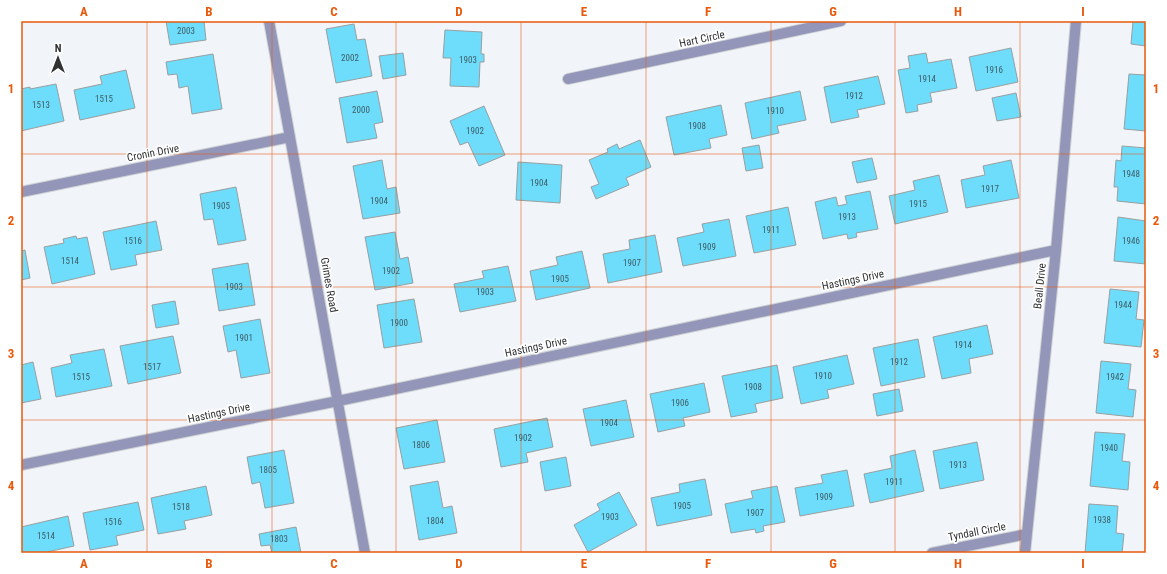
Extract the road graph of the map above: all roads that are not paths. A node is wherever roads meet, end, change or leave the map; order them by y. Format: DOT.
graph roads {
  1 [pos="269,21"];
  2 [pos="841,21"];
  3 [pos="1076,21"];
  4 [pos="568,80"];
  5 [pos="290,137"];
  6 [pos="21,192"];
  7 [pos="1056,250"];
  8 [pos="338,401"];
  9 [pos="21,465"];
  10 [pos="1028,534"];
  11 [pos="365,553"];
  12 [pos="932,553"];
  13 [pos="1025,553"];
  1 -- 5 [label="street, Grimes Road"];
  2 -- 4 [label="street, Hart Circle"];
  3 -- 7 [label="street, Beall Drive"];
  5 -- 6 [label="street, Cronin Drive"];
  5 -- 8 [label="street, Grimes Road"];
  7 -- 8 [label="street, Hastings Drive"];
  7 -- 10 [label="street, Beall Drive"];
  8 -- 9 [label="street, Hastings Drive"];
  8 -- 11 [label="street, Grimes Road"];
  10 -- 12 [label="street, Tyndall Circle"];
  10 -- 13 [label="street, Beall Drive"];
}
